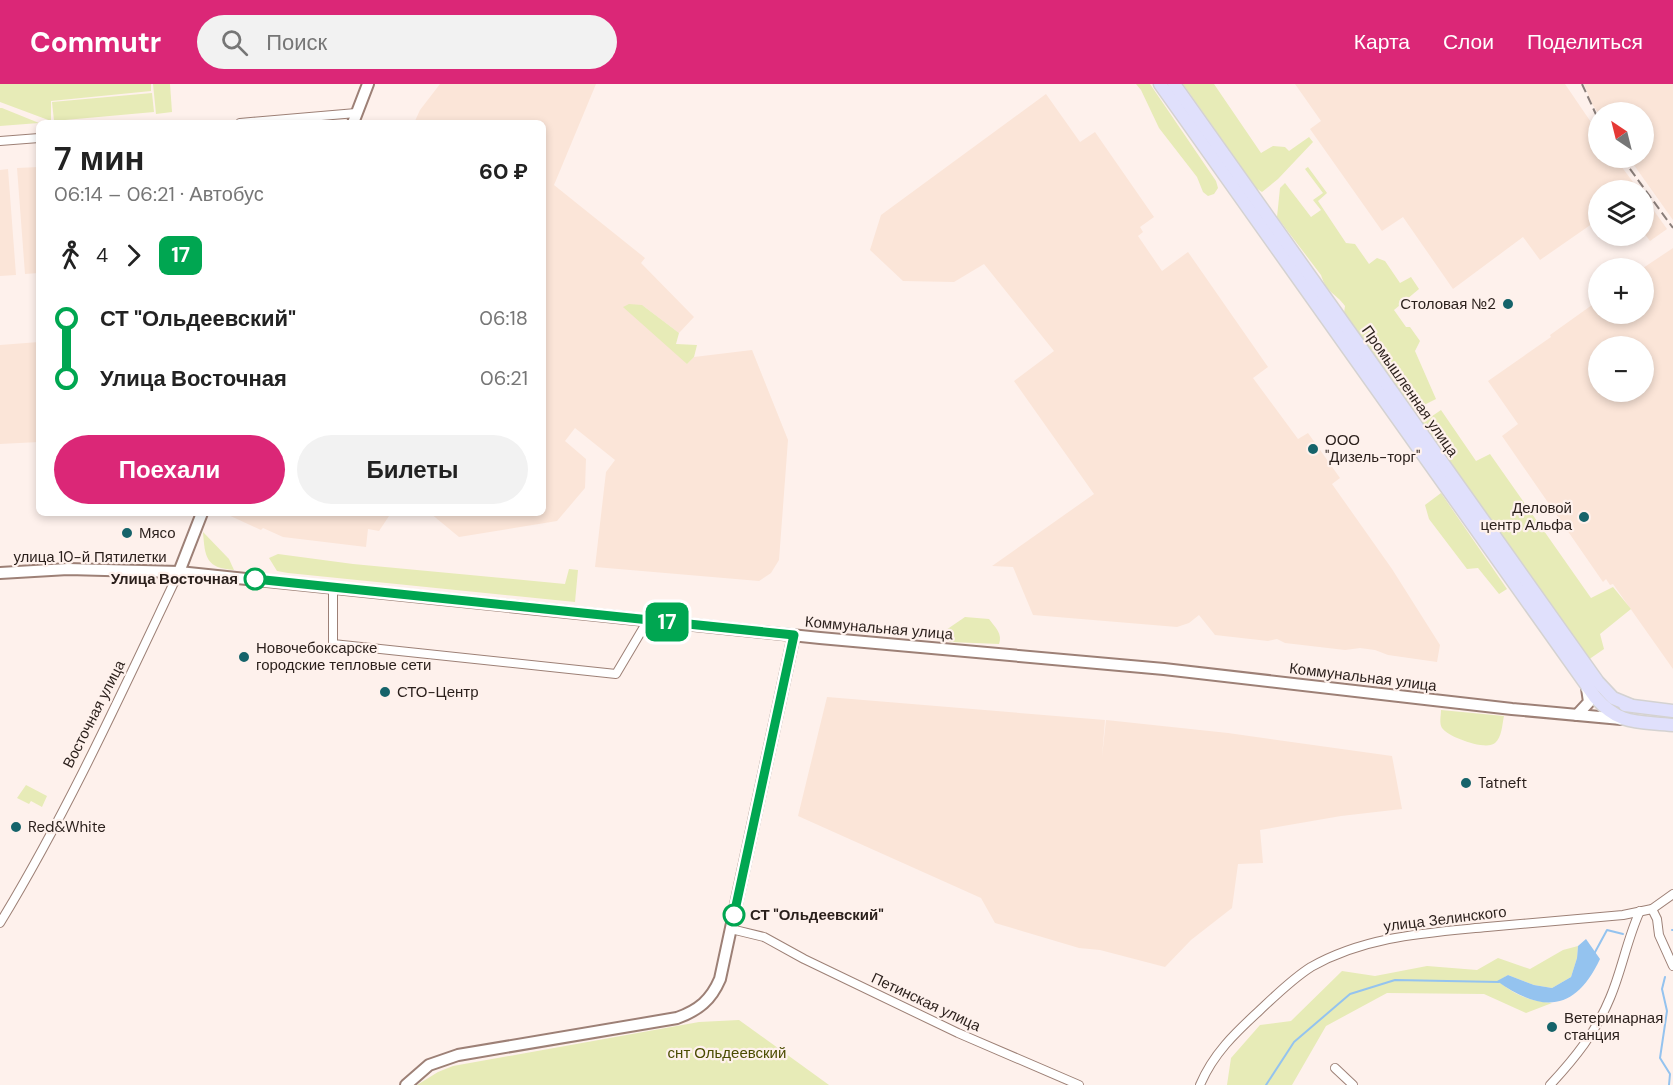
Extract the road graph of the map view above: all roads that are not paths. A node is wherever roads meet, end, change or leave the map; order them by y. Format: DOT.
graph roads {
  1 [pos="368,84"];
  2 [pos="1160,84"];
  3 [pos="1174,84"];
  4 [pos="355,118"];
  5 [pos="309,120"];
  6 [pos="36,138"];
  7 [pos="0,141"];
  8 [pos="1252,205"];
  9 [pos="1447,479"];
  10 [pos="201,516"];
  11 [pos="179,572"];
  12 [pos="0,573"];
  13 [pos="333,587"];
  14 [pos="648,620"];
  15 [pos="794,635"];
  16 [pos="1585,683"];
  17 [pos="1607,693"];
  18 [pos="1630,705"];
  19 [pos="1603,706"];
  20 [pos="1673,711"];
  21 [pos="1577,715"];
  22 [pos="1621,719"];
  23 [pos="1673,725"];
  24 [pos="1673,894"];
  25 [pos="1652,909"];
  26 [pos="1640,911"];
  27 [pos="0,923"];
  28 [pos="731,929"];
  29 [pos="1673,966"];
  30 [pos="1335,1068"];
  31 [pos="406,1085"];
  32 [pos="1079,1085"];
  33 [pos="1200,1085"];
  34 [pos="1353,1085"];
  35 [pos="1550,1085"];
  1 -- 4 [label="main road"];
  2 -- 8 [label="main road, Промышленная улица"];
  3 -- 8 [label="main road, Промышленная улица"];
  4 -- 5 [label="street"];
  6 -- 7 [label="street"];
  8 -- 9 [label="main road, Промышленная улица"];
  9 -- 16 [label="main road, Промышленная улица"];
  9 -- 17 [label="main road, Промышленная улица"];
  10 -- 11 [label="main road, Восточная улица"];
  11 -- 12 [label="main road, улица 10-й Пятилетки"];
  11 -- 13 [label="main road, Коммунальная улица"];
  11 -- 27 [label="street, Восточная улица"];
  13 -- 14 [label="main road, Коммунальная улица"];
  13 -- 14 [label="street"];
  14 -- 15 [label="main road, Коммунальная улица"];
  15 -- 21 [label="main road, Коммунальная улица"];
  15 -- 28 [label="main road"];
  16 -- 19 [label="main road, Промышленная улица"];
  16 -- 21 [label="main road"];
  17 -- 18 [label="main road, Промышленная улица"];
  17 -- 19 [label="main road"];
  18 -- 19 [label="main road, Промышленная улица"];
  18 -- 20 [label="main road, Промышленная улица"];
  19 -- 21 [label="main road, Промышленная улица"];
  19 -- 22 [label="main road, Промышленная улица"];
  21 -- 22 [label="main road, Промышленная улица"];
  22 -- 23 [label="main road, Промышленная улица"];
  24 -- 25 [label="street, улица Зелинского"];
  25 -- 26 [label="street, улица Зелинского"];
  25 -- 29 [label="street"];
  26 -- 33 [label="street, улица Зелинского"];
  26 -- 35 [label="street"];
  28 -- 31 [label="main road"];
  28 -- 32 [label="street, Петинская улица"];
  30 -- 34 [label="street"];
}
